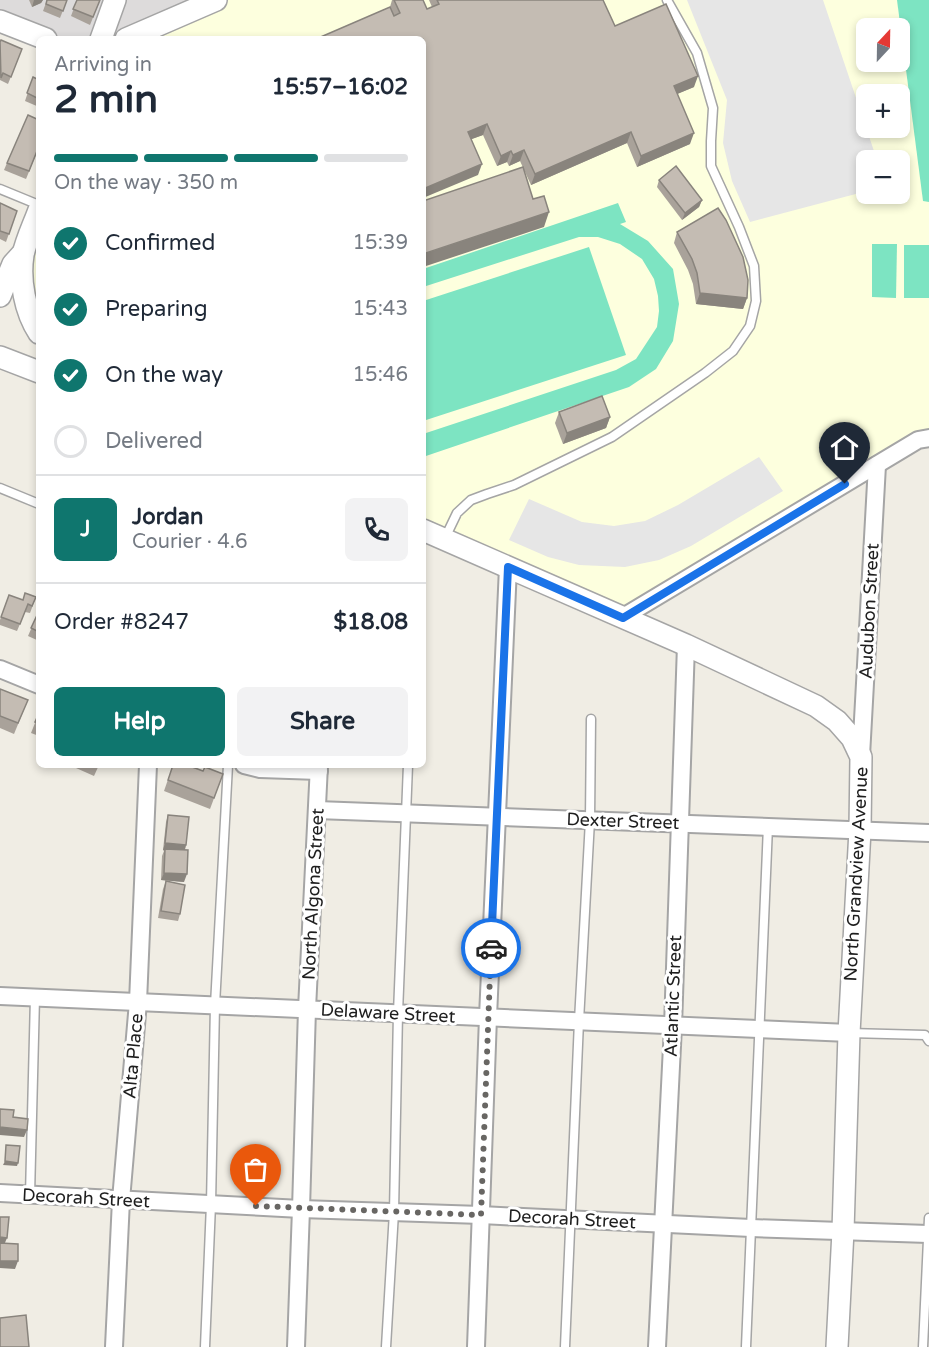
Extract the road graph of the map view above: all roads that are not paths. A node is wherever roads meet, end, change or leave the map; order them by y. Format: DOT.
graph roads {
  1 [pos="115,0"];
  2 [pos="216,0"];
  3 [pos="667,0"];
  4 [pos="0,21"];
  5 [pos="38,36"];
  6 [pos="103,36"];
  7 [pos="133,36"];
  8 [pos="0,189"];
  9 [pos="36,206"];
  10 [pos="36,216"];
  11 [pos="24,253"];
  12 [pos="0,296"];
  13 [pos="36,329"];
  14 [pos="0,357"];
  15 [pos="36,371"];
  16 [pos="929,438"];
  17 [pos="877,465"];
  18 [pos="0,488"];
  19 [pos="36,503"];
  20 [pos="426,531"];
  21 [pos="445,539"];
  22 [pos="508,567"];
  23 [pos="623,618"];
  24 [pos="686,645"];
  25 [pos="0,669"];
  26 [pos="36,684"];
  27 [pos="591,719"];
  28 [pos="861,757"];
  29 [pos="148,768"];
  30 [pos="228,768"];
  31 [pos="256,768"];
  32 [pos="319,768"];
  33 [pos="408,768"];
  34 [pos="318,810"];
  35 [pos="407,813"];
  36 [pos="497,816"];
  37 [pos="590,820"];
  38 [pos="679,823"];
  39 [pos="768,826"];
  40 [pos="860,830"];
  41 [pos="929,832"];
  42 [pos="0,996"];
  43 [pos="35,997"];
  44 [pos="138,1002"];
  45 [pos="215,1005"];
  46 [pos="307,1009"];
  47 [pos="398,1014"];
  48 [pos="488,1017"];
  49 [pos="579,1022"];
  50 [pos="673,1026"];
  51 [pos="760,1029"];
  52 [pos="849,1033"];
  53 [pos="929,1041"];
  54 [pos="0,1193"];
  55 [pos="30,1195"];
  56 [pos="121,1200"];
  57 [pos="211,1204"];
  58 [pos="301,1209"];
  59 [pos="394,1212"];
  60 [pos="481,1215"];
  61 [pos="571,1219"];
  62 [pos="663,1223"];
  63 [pos="929,1226"];
  64 [pos="751,1228"];
  65 [pos="843,1232"];
  66 [pos="114,1347"];
  67 [pos="205,1347"];
  68 [pos="296,1347"];
  69 [pos="386,1347"];
  70 [pos="476,1347"];
  71 [pos="566,1347"];
  72 [pos="657,1347"];
  73 [pos="746,1347"];
  74 [pos="837,1347"];
  75 [pos="923,1347"];
  1 -- 6 [label="street"];
  2 -- 7 [label="street"];
  3 -- 21 [label="lane"];
  4 -- 5 [label="street"];
  8 -- 9 [label="lane"];
  10 -- 11 [label="street"];
  11 -- 12 [label="street"];
  11 -- 13 [label="street"];
  14 -- 15 [label="street"];
  16 -- 17 [label="street"];
  17 -- 23 [label="street"];
  17 -- 28 [label="street, Audubon Street"];
  18 -- 19 [label="lane"];
  20 -- 21 [label="street, North Grandview Avenue"];
  21 -- 22 [label="street, North Grandview Avenue"];
  22 -- 23 [label="street, North Grandview Avenue"];
  22 -- 36 [label="street"];
  23 -- 24 [label="street, North Grandview Avenue"];
  24 -- 28 [label="street, North Grandview Avenue"];
  24 -- 38 [label="street, Atlantic Street"];
  25 -- 26 [label="street"];
  27 -- 37 [label="lane"];
  28 -- 40 [label="street, North Grandview Avenue"];
  29 -- 44 [label="street, Alta Place"];
  30 -- 45 [label="lane"];
  31 -- 32 [label="street"];
  32 -- 34 [label="street, North Algona Street"];
  33 -- 35 [label="lane"];
  34 -- 35 [label="street, Dexter Street"];
  34 -- 46 [label="street, North Algona Street"];
  35 -- 36 [label="street, Dexter Street"];
  35 -- 47 [label="lane"];
  36 -- 37 [label="street, Dexter Street"];
  36 -- 48 [label="street"];
  37 -- 38 [label="street, Dexter Street"];
  37 -- 49 [label="lane"];
  38 -- 39 [label="street, Dexter Street"];
  38 -- 50 [label="street, Atlantic Street"];
  39 -- 40 [label="street, Dexter Street"];
  39 -- 51 [label="lane"];
  40 -- 41 [label="street, Dexter Street"];
  40 -- 52 [label="street, North Grandview Avenue"];
  42 -- 43 [label="street, Delaware Street"];
  43 -- 44 [label="street, Delaware Street"];
  43 -- 55 [label="lane"];
  44 -- 45 [label="street, Delaware Street"];
  44 -- 56 [label="street, Alta Place"];
  45 -- 46 [label="street, Delaware Street"];
  45 -- 57 [label="lane"];
  46 -- 47 [label="street, Delaware Street"];
  46 -- 58 [label="street, North Algona Street"];
  47 -- 48 [label="street, Delaware Street"];
  47 -- 59 [label="lane"];
  48 -- 49 [label="street, Delaware Street"];
  48 -- 60 [label="street"];
  49 -- 50 [label="street, Delaware Street"];
  49 -- 61 [label="lane"];
  50 -- 51 [label="street, Delaware Street"];
  50 -- 62 [label="street, Atlantic Street"];
  51 -- 52 [label="street, Delaware Street"];
  51 -- 64 [label="lane"];
  52 -- 53 [label="lane"];
  52 -- 65 [label="street, North Grandview Avenue"];
  54 -- 55 [label="street, Decorah Street"];
  55 -- 56 [label="street, Decorah Street"];
  56 -- 57 [label="street, Decorah Street"];
  56 -- 66 [label="street, Alta Place"];
  57 -- 58 [label="street, Decorah Street"];
  57 -- 67 [label="lane"];
  58 -- 59 [label="street, Decorah Street"];
  58 -- 68 [label="street, North Algona Street"];
  59 -- 60 [label="street, Decorah Street"];
  59 -- 69 [label="lane"];
  60 -- 61 [label="street, Decorah Street"];
  60 -- 70 [label="street"];
  61 -- 62 [label="street, Decorah Street"];
  61 -- 71 [label="lane"];
  62 -- 64 [label="street, Decorah Street"];
  62 -- 72 [label="street, Atlantic Street"];
  63 -- 65 [label="street, Decorah Street"];
  63 -- 75 [label="lane"];
  64 -- 65 [label="street, Decorah Street"];
  64 -- 73 [label="lane"];
  65 -- 74 [label="street, North Grandview Avenue"];
}
